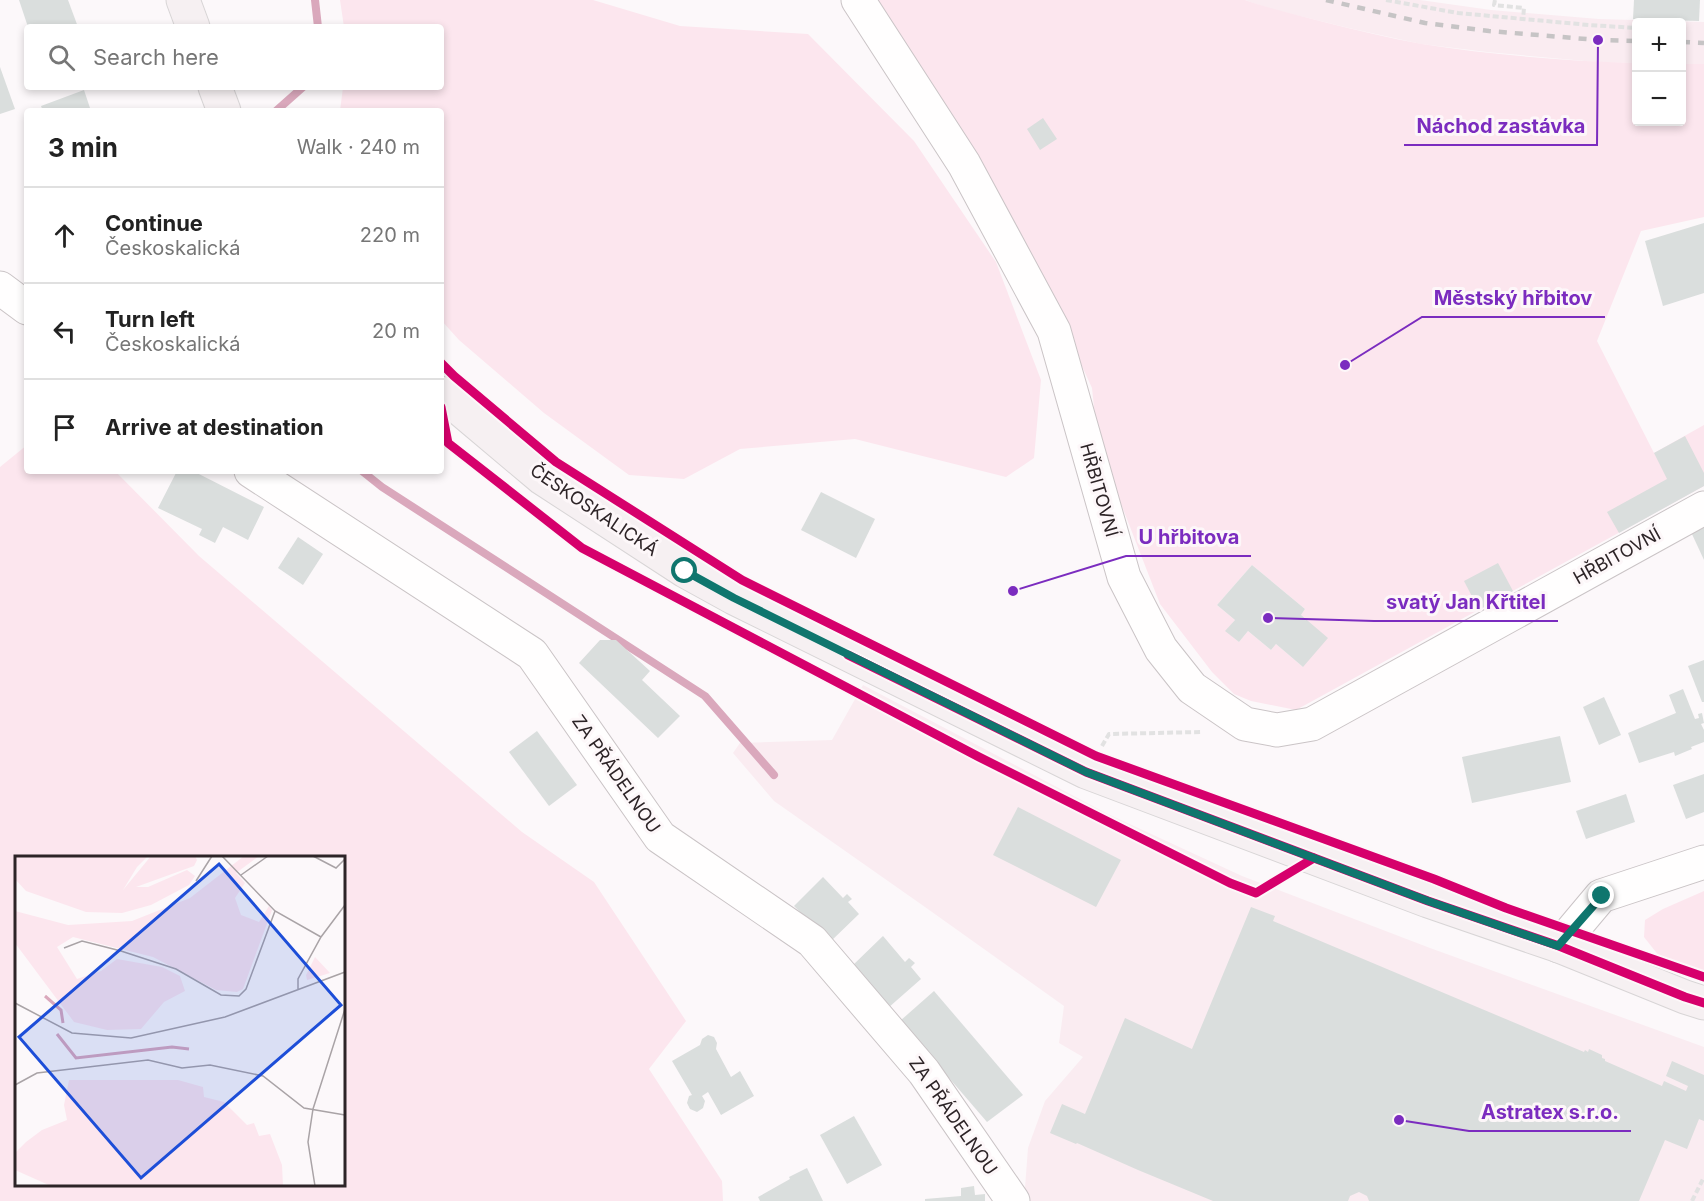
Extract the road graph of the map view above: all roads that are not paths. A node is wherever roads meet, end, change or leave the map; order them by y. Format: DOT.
graph roads {
  1 [pos="183,0"];
  2 [pos="858,0"];
  3 [pos="192,24"];
  4 [pos="216,90"];
  5 [pos="223,108"];
  6 [pos="0,288"];
  7 [pos="24,306"];
  8 [pos="444,396"];
  9 [pos="256,474"];
  10 [pos="1704,508"];
  11 [pos="1704,862"];
  12 [pos="1558,946"];
  13 [pos="1704,1003"];
  14 [pos="1013,1201"];
  1 -- 3 [label="main road"];
  2 -- 10 [label="street, HŘBITOVNÍ"];
  4 -- 5 [label="main road"];
  6 -- 7 [label="street"];
  8 -- 12 [label="main road, ČESKOSKALICKÁ"];
  9 -- 14 [label="street, ZA PŘÁDELNOU"];
  11 -- 12 [label="street"];
  12 -- 13 [label="main road, ČESKOSKALICKÁ"];
}
